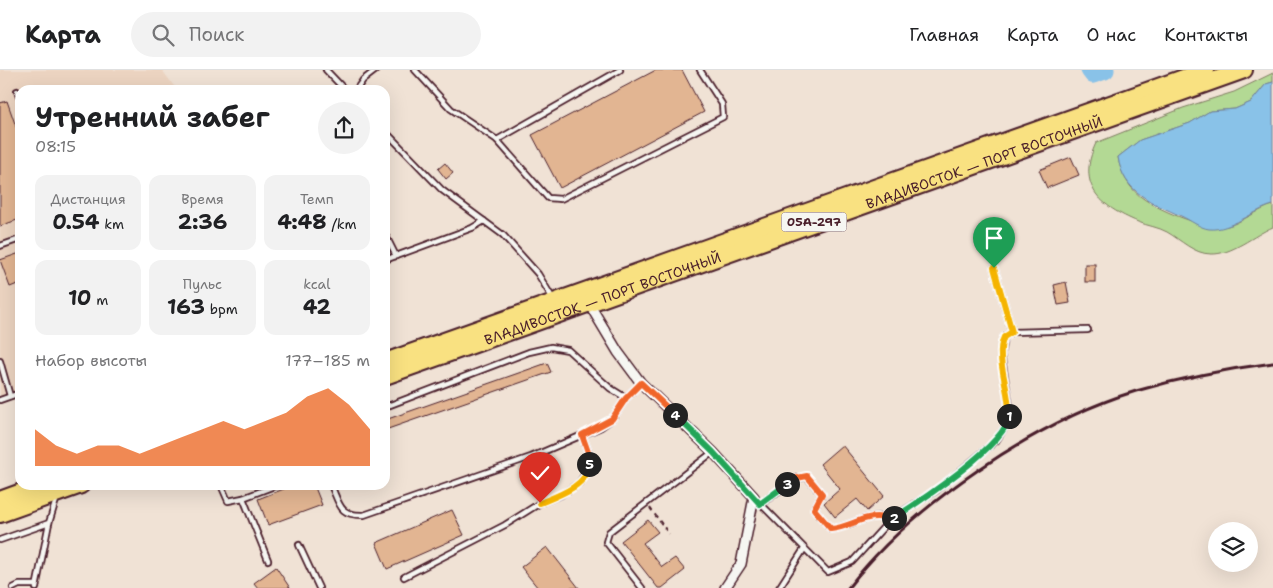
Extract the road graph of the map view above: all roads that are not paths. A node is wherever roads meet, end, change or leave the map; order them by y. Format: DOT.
graph roads {
  1 [pos="326,70"];
  2 [pos="376,70"];
  3 [pos="415,70"];
  4 [pos="620,70"];
  5 [pos="700,70"];
  6 [pos="1206,70"];
  7 [pos="1244,70"];
  8 [pos="340,85"];
  9 [pos="360,85"];
  10 [pos="390,136"];
  11 [pos="497,140"];
  12 [pos="484,221"];
  13 [pos="15,240"];
  14 [pos="390,244"];
  15 [pos="0,246"];
  16 [pos="396,256"];
  17 [pos="390,258"];
  18 [pos="994,268"];
  19 [pos="554,301"];
  20 [pos="588,302"];
  21 [pos="1088,330"];
  22 [pos="1012,332"];
  23 [pos="390,360"];
  24 [pos="0,361"];
  25 [pos="390,374"];
  26 [pos="641,383"];
  27 [pos="15,394"];
  28 [pos="10,396"];
  29 [pos="626,398"];
  30 [pos="0,400"];
  31 [pos="390,405"];
  32 [pos="582,435"];
  33 [pos="713,452"];
  34 [pos="27,490"];
  35 [pos="65,490"];
  36 [pos="223,490"];
  37 [pos="265,490"];
  38 [pos="333,490"];
  39 [pos="59,492"];
  40 [pos="243,498"];
  41 [pos="0,500"];
  42 [pos="757,500"];
  43 [pos="0,514"];
  44 [pos="891,520"];
  45 [pos="49,523"];
  46 [pos="0,540"];
  47 [pos="300,545"];
  48 [pos="804,549"];
  49 [pos="268,560"];
  50 [pos="404,577"];
  51 [pos="36,586"];
  52 [pos="13,588"];
  53 [pos="319,588"];
  54 [pos="642,588"];
  55 [pos="725,588"];
  56 [pos="779,588"];
  1 -- 8 [label="lane"];
  2 -- 9 [label="lane"];
  3 -- 11 [label="lane"];
  4 -- 11 [label="lane"];
  5 -- 11 [label="lane"];
  6 -- 19 [label="highway, ВЛАДИВОСТОК — ПОРТ ВОСТОЧНЫЙ / 05А-297"];
  7 -- 20 [label="highway, ВЛАДИВОСТОК — ПОРТ ВОСТОЧНЫЙ / 05А-297"];
  10 -- 12 [label="lane"];
  12 -- 16 [label="lane"];
  12 -- 19 [label="lane"];
  13 -- 15 [label="lane"];
  14 -- 16 [label="lane"];
  16 -- 17 [label="lane"];
  18 -- 22 [label="lane"];
  19 -- 23 [label="highway, ВЛАДИВОСТОК — ПОРТ ВОСТОЧНЫЙ / 05А-297"];
  20 -- 25 [label="highway, ВЛАДИВОСТОК — ПОРТ ВОСТОЧНЫЙ / 05А-297"];
  20 -- 26 [label="street"];
  21 -- 22 [label="lane"];
  22 -- 44 [label="lane"];
  24 -- 28 [label="lane"];
  26 -- 29 [label="lane"];
  26 -- 33 [label="street"];
  27 -- 28 [label="lane"];
  28 -- 30 [label="lane"];
  29 -- 31 [label="lane"];
  29 -- 32 [label="lane"];
  32 -- 38 [label="lane"];
  32 -- 50 [label="lane"];
  33 -- 42 [label="street"];
  33 -- 54 [label="lane"];
  34 -- 41 [label="highway"];
  35 -- 39 [label="highway"];
  36 -- 40 [label="lane"];
  37 -- 40 [label="lane"];
  39 -- 43 [label="highway"];
  39 -- 45 [label="lane"];
  40 -- 49 [label="lane"];
  42 -- 44 [label="lane"];
  42 -- 48 [label="lane"];
  42 -- 55 [label="street"];
  44 -- 48 [label="lane"];
  45 -- 46 [label="lane"];
  45 -- 51 [label="lane"];
  47 -- 53 [label="lane"];
  48 -- 56 [label="lane"];
  51 -- 52 [label="lane"];
}
